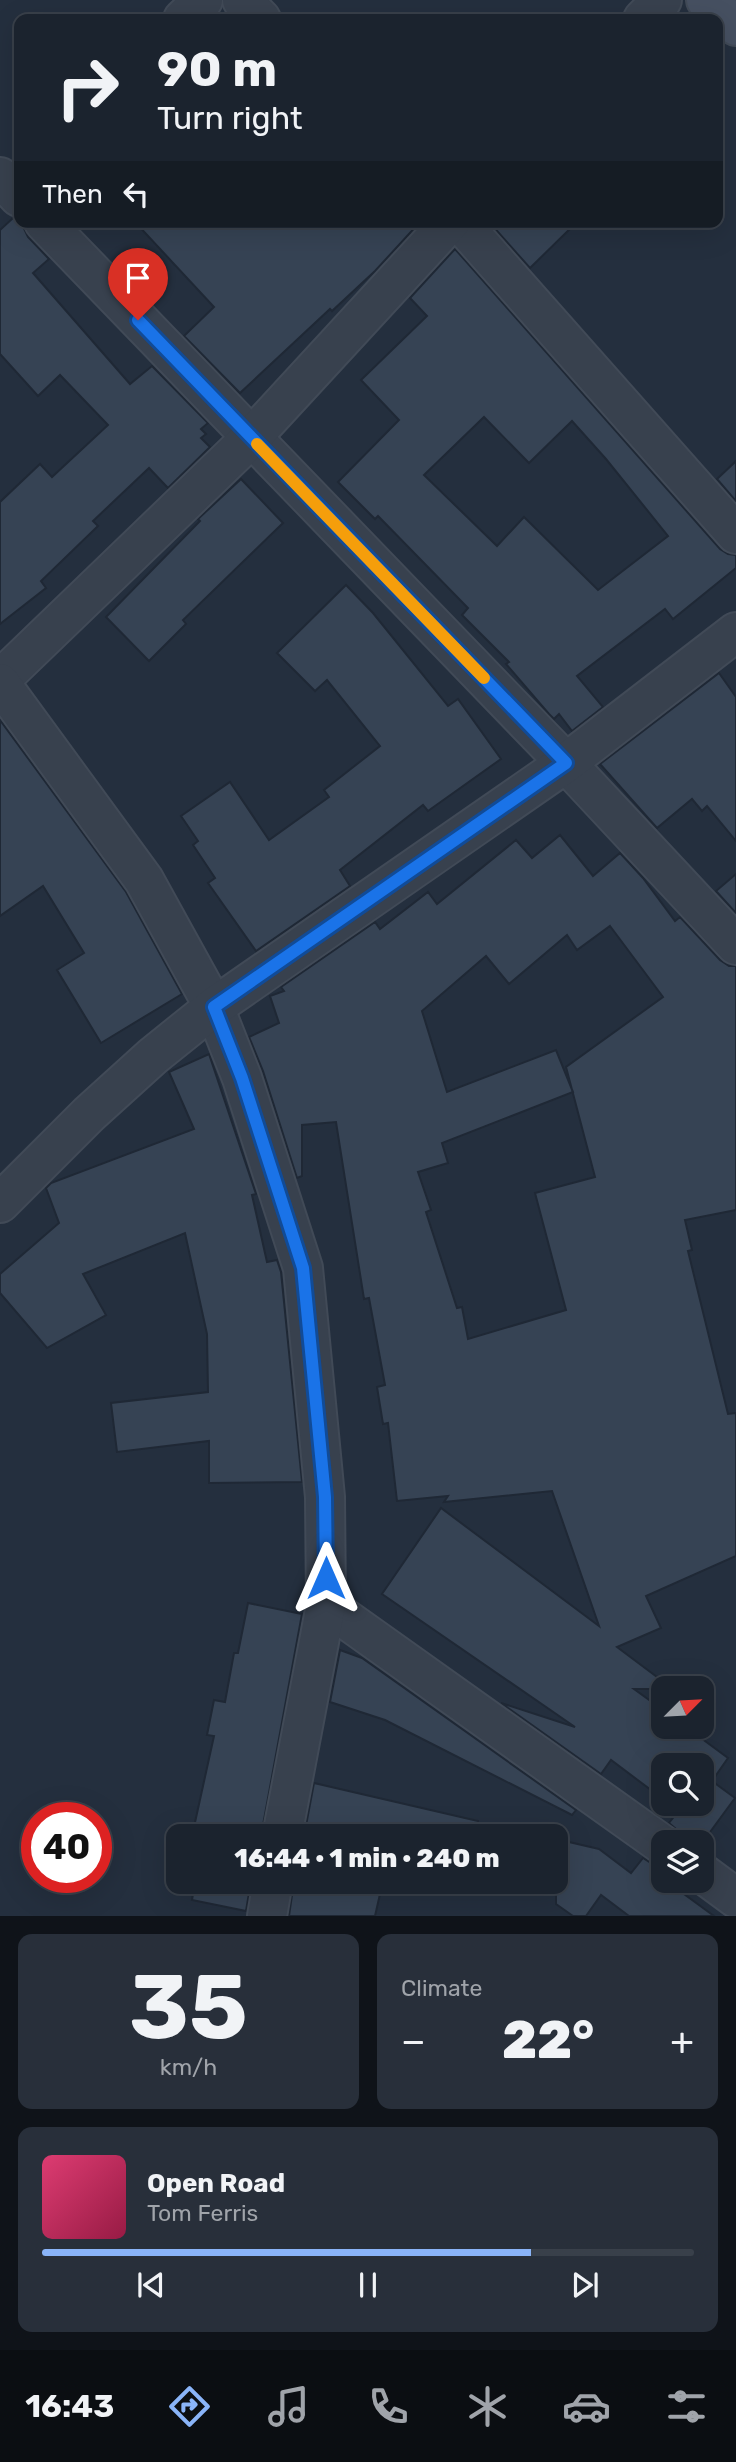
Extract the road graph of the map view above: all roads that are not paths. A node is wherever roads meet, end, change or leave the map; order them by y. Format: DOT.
graph roads {
  1 [pos="203,0"];
  2 [pos="242,0"];
  3 [pos="662,0"];
  4 [pos="706,0"];
  5 [pos="188,14"];
  6 [pos="256,14"];
  7 [pos="648,14"];
  8 [pos="722,14"];
  9 [pos="50,228"];
  10 [pos="444,228"];
  11 [pos="465,228"];
  12 [pos="251,438"];
  13 [pos="736,534"];
  14 [pos="736,632"];
  15 [pos="0,682"];
  16 [pos="566,763"];
  17 [pos="736,945"];
  18 [pos="214,1007"];
  19 [pos="0,1203"];
  20 [pos="326,1605"];
  21 [pos="284,1824"];
  22 [pos="651,1836"];
  23 [pos="714,1882"];
  24 [pos="271,1894"];
  25 [pos="736,1898"];
  26 [pos="267,1916"];
  1 -- 5 [label="street"];
  2 -- 6 [label="street"];
  3 -- 7 [label="street"];
  4 -- 8 [label="main road"];
  9 -- 12 [label="street"];
  10 -- 12 [label="street"];
  11 -- 13 [label="street"];
  12 -- 15 [label="street"];
  12 -- 16 [label="street"];
  14 -- 16 [label="street"];
  15 -- 18 [label="street"];
  16 -- 17 [label="street"];
  16 -- 18 [label="street"];
  18 -- 19 [label="street"];
  18 -- 20 [label="street"];
  20 -- 21 [label="street"];
  20 -- 22 [label="street"];
  23 -- 25 [label="street"];
  24 -- 26 [label="street"];
}
